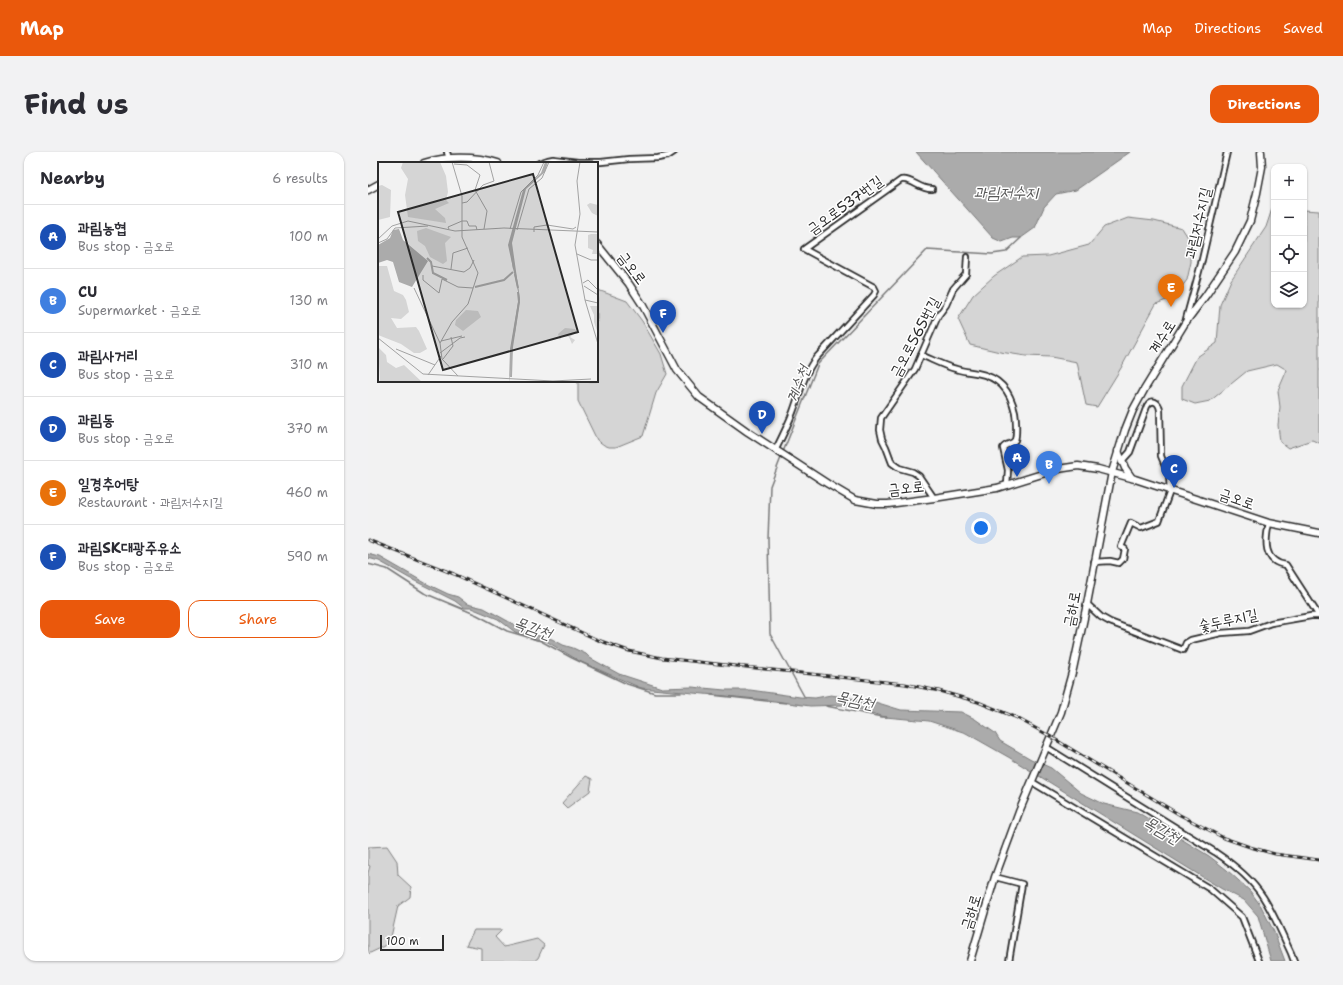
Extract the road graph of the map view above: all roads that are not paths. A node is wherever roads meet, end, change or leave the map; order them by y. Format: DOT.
graph roads {
  1 [pos="447,152"];
  2 [pos="674,152"];
  3 [pos="1227,152"];
  4 [pos="1261,152"];
  5 [pos="449,158"];
  6 [pos="471,161"];
  7 [pos="429,162"];
  8 [pos="484,162"];
  9 [pos="542,162"];
  10 [pos="578,162"];
  11 [pos="598,162"];
  12 [pos="378,185"];
  13 [pos="932,189"];
  14 [pos="368,190"];
  15 [pos="598,245"];
  16 [pos="967,257"];
  17 [pos="1185,323"];
  18 [pos="921,355"];
  19 [pos="777,450"];
  20 [pos="1118,452"];
  21 [pos="1122,462"];
  22 [pos="1112,472"];
  23 [pos="1132,478"];
  24 [pos="1007,485"];
  25 [pos="1170,491"];
  26 [pos="934,498"];
  27 [pos="1269,523"];
  28 [pos="1319,533"];
  29 [pos="1094,562"];
  30 [pos="1087,604"];
  31 [pos="1319,616"];
  32 [pos="1046,747"];
  33 [pos="1032,782"];
  34 [pos="996,876"];
  35 [pos="970,961"];
  36 [pos="1009,961"];
  37 [pos="1259,961"];
  38 [pos="1294,961"];
  1 -- 5 [label="street"];
  2 -- 11 [label="street"];
  3 -- 17 [label="street, 과림저수지길"];
  4 -- 17 [label="main road, 계수로"];
  5 -- 6 [label="main road"];
  5 -- 7 [label="main road"];
  6 -- 8 [label="main road"];
  9 -- 10 [label="street"];
  12 -- 14 [label="main road"];
  13 -- 19 [label="street, 금오로537번길"];
  15 -- 19 [label="main road, 금오로"];
  16 -- 18 [label="street, 금오로565번길"];
  17 -- 20 [label="main road, 계수로"];
  18 -- 24 [label="street"];
  18 -- 26 [label="street, 금오로565번길"];
  19 -- 26 [label="main road, 금오로"];
  20 -- 21 [label="main road"];
  20 -- 22 [label="main road, 계수로"];
  21 -- 23 [label="main road"];
  21 -- 25 [label="street"];
  22 -- 23 [label="main road, 금오로"];
  22 -- 24 [label="main road, 금오로"];
  22 -- 29 [label="main road, 금하로"];
  23 -- 25 [label="main road, 금오로"];
  24 -- 26 [label="main road, 금오로"];
  25 -- 27 [label="main road, 금오로"];
  25 -- 29 [label="street"];
  27 -- 28 [label="main road, 금오로"];
  27 -- 31 [label="street"];
  29 -- 30 [label="main road, 금하로"];
  30 -- 31 [label="street, 숯두루지길"];
  30 -- 32 [label="main road, 금하로"];
  32 -- 33 [label="main road, 금하로"];
  32 -- 38 [label="street"];
  33 -- 34 [label="main road, 금하로"];
  33 -- 37 [label="street"];
  34 -- 35 [label="main road, 금하로"];
  34 -- 36 [label="street"];
}
